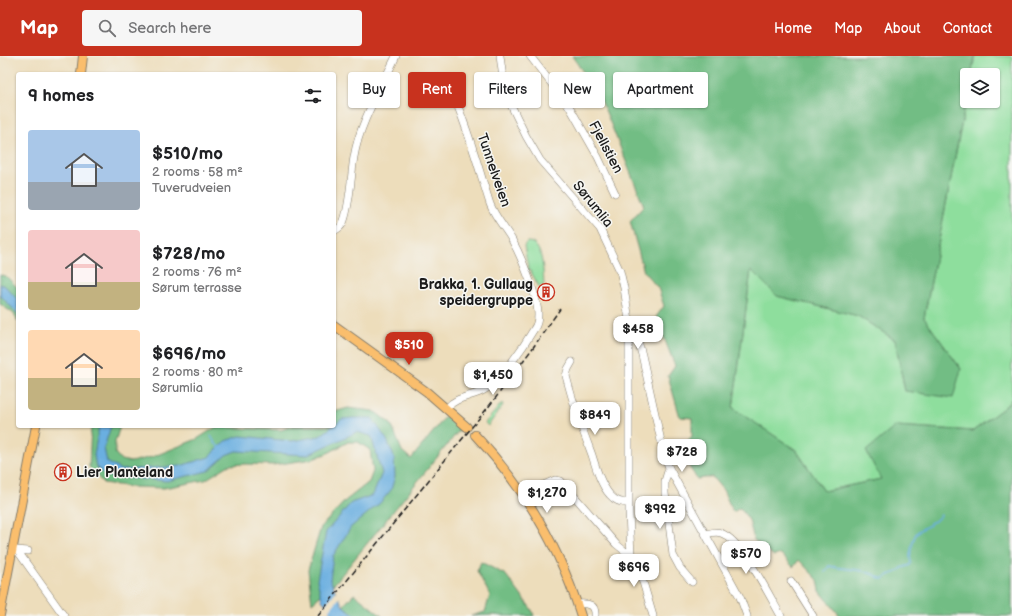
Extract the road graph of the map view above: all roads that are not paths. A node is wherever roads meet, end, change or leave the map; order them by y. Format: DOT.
graph roads {
  1 [pos="83,56"];
  2 [pos="396,56"];
  3 [pos="500,56"];
  4 [pos="530,56"];
  5 [pos="82,72"];
  6 [pos="458,108"];
  7 [pos="615,193"];
  8 [pos="336,230"];
  9 [pos="629,325"];
  10 [pos="336,326"];
  11 [pos="572,362"];
  12 [pos="447,408"];
  13 [pos="467,427"];
  14 [pos="36,428"];
  15 [pos="475,435"];
  16 [pos="669,468"];
  17 [pos="523,494"];
  18 [pos="629,503"];
  19 [pos="706,534"];
  20 [pos="14,551"];
  21 [pos="28,552"];
  22 [pos="631,556"];
  23 [pos="792,581"];
  24 [pos="692,582"];
  25 [pos="578,604"];
  26 [pos="0,615"];
  27 [pos="64,616"];
  28 [pos="581,616"];
  29 [pos="595,616"];
  30 [pos="653,616"];
  31 [pos="747,616"];
  32 [pos="781,616"];
  33 [pos="813,616"];
  1 -- 5 [label="main road"];
  2 -- 8 [label="street"];
  3 -- 9 [label="street, Sørumlia"];
  4 -- 7 [label="street, Fjellstien"];
  6 -- 12 [label="street, Tunnelveien"];
  9 -- 16 [label="street"];
  9 -- 18 [label="street, Sørumlia"];
  10 -- 12 [label="main road"];
  11 -- 18 [label="street"];
  12 -- 13 [label="main road"];
  14 -- 20 [label="main road"];
  15 -- 17 [label="main road"];
  16 -- 19 [label="street"];
  16 -- 24 [label="street"];
  17 -- 22 [label="street"];
  17 -- 25 [label="main road"];
  18 -- 22 [label="street, Sørumlia"];
  19 -- 31 [label="street"];
  19 -- 32 [label="street"];
  20 -- 21 [label="street"];
  20 -- 26 [label="main road"];
  20 -- 27 [label="street"];
  22 -- 30 [label="street, Sørumlia"];
  23 -- 33 [label="street"];
  25 -- 28 [label="main road"];
  25 -- 29 [label="street"];
}
